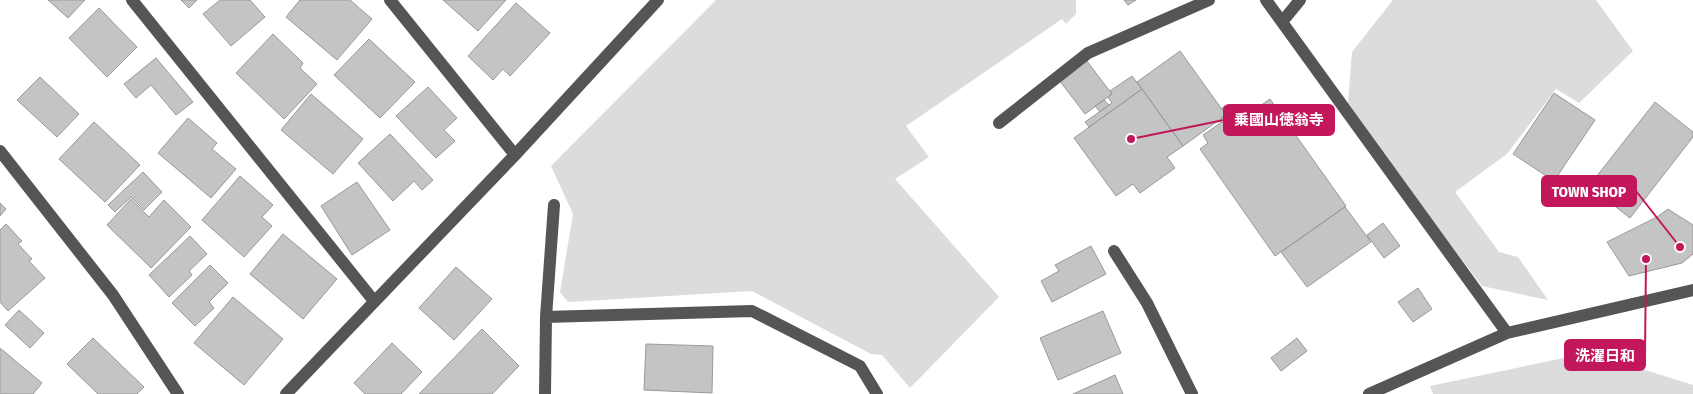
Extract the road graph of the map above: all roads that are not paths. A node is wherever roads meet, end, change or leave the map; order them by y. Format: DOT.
graph roads {
  1 [pos="132,0"];
  2 [pos="390,0"];
  3 [pos="1209,0"];
  4 [pos="1266,0"];
  5 [pos="1300,0"];
  6 [pos="651,3"];
  7 [pos="1282,22"];
  8 [pos="999,123"];
  9 [pos="0,151"];
  10 [pos="514,155"];
  11 [pos="554,205"];
  12 [pos="1114,250"];
  13 [pos="1693,290"];
  14 [pos="374,301"];
  15 [pos="546,317"];
  16 [pos="1507,333"];
  17 [pos="178,394"];
  18 [pos="286,394"];
  19 [pos="545,394"];
  20 [pos="878,394"];
  21 [pos="1192,394"];
  22 [pos="1368,394"];
  1 -- 14 [label="street"];
  2 -- 10 [label="street"];
  3 -- 8 [label="street"];
  4 -- 7 [label="street"];
  5 -- 7 [label="street"];
  6 -- 10 [label="street"];
  7 -- 16 [label="street"];
  9 -- 17 [label="street"];
  10 -- 14 [label="street"];
  11 -- 15 [label="street"];
  12 -- 21 [label="street"];
  13 -- 16 [label="street"];
  14 -- 18 [label="street"];
  15 -- 19 [label="street"];
  15 -- 20 [label="street"];
  16 -- 22 [label="street"];
}
